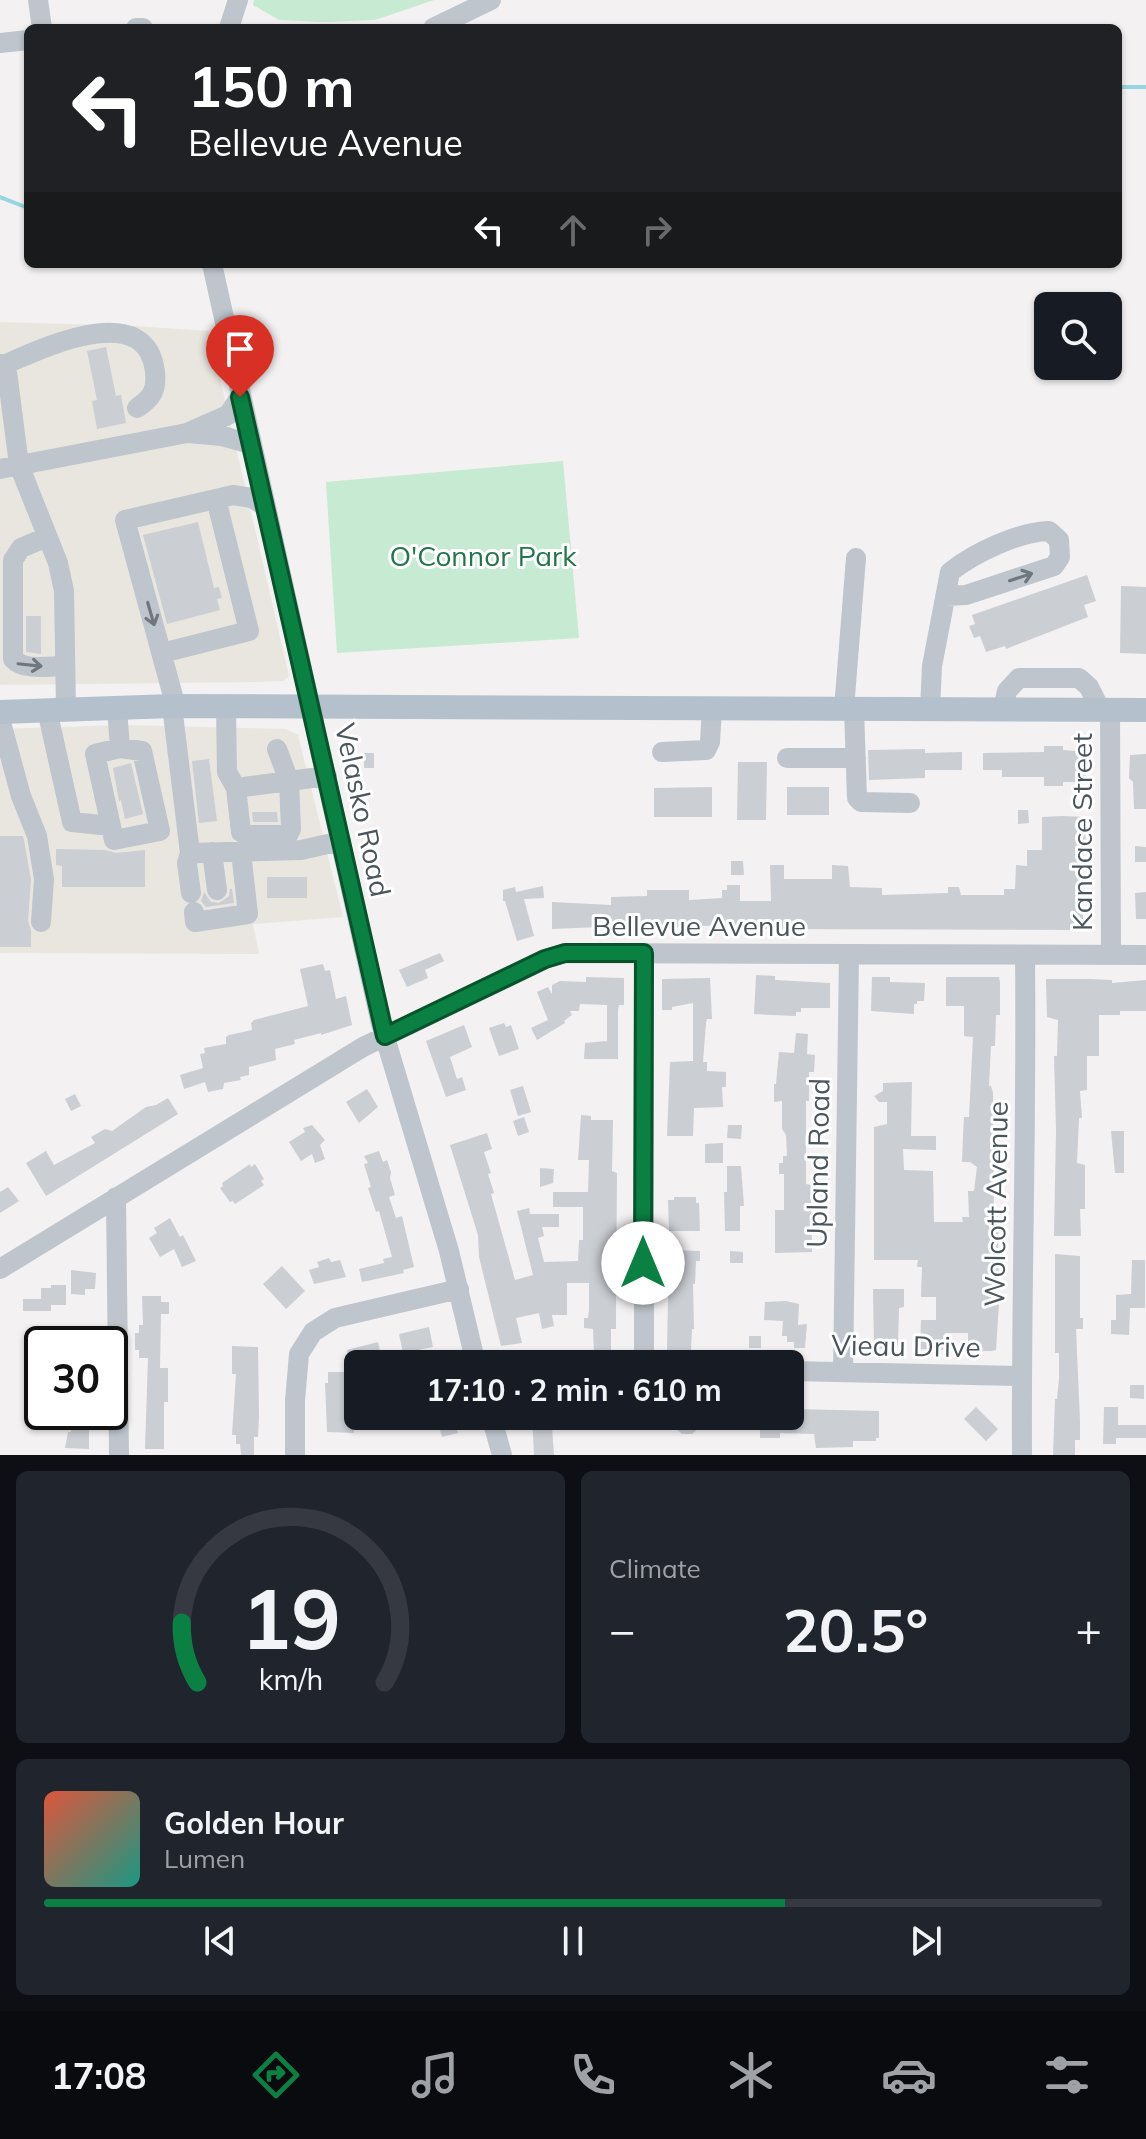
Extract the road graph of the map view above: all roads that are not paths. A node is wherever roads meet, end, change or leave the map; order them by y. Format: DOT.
graph roads {
  1 [pos="38,0"];
  2 [pos="238,0"];
  3 [pos="491,0"];
  4 [pos="41,24"];
  5 [pos="230,24"];
  6 [pos="441,24"];
  7 [pos="24,40"];
  8 [pos="0,43"];
  9 [pos="213,268"];
  10 [pos="3,364"];
  11 [pos="240,397"];
  12 [pos="137,408"];
  13 [pos="187,433"];
  14 [pos="251,444"];
  15 [pos="9,467"];
  16 [pos="256,468"];
  17 [pos="224,497"];
  18 [pos="266,507"];
  19 [pos="47,537"];
  20 [pos="856,558"];
  21 [pos="946,596"];
  22 [pos="162,653"];
  23 [pos="65,666"];
  24 [pos="174,706"];
  25 [pos="226,707"];
  26 [pos="117,708"];
  27 [pos="712,708"];
  28 [pos="312,709"];
  29 [pos="849,709"];
  30 [pos="930,709"];
  31 [pos="1105,709"];
  32 [pos="56,710"];
  33 [pos="1146,710"];
  34 [pos="0,712"];
  35 [pos="0,719"];
  36 [pos="120,748"];
  37 [pos="277,749"];
  38 [pos="662,752"];
  39 [pos="787,758"];
  40 [pos="856,758"];
  41 [pos="327,776"];
  42 [pos="289,781"];
  43 [pos="236,788"];
  44 [pos="0,796"];
  45 [pos="21,796"];
  46 [pos="910,803"];
  47 [pos="157,816"];
  48 [pos="185,818"];
  49 [pos="111,826"];
  50 [pos="341,841"];
  51 [pos="212,852"];
  52 [pos="241,852"];
  53 [pos="190,853"];
  54 [pos="219,905"];
  55 [pos="41,922"];
  56 [pos="644,953"];
  57 [pos="849,954"];
  58 [pos="1025,955"];
  59 [pos="1111,955"];
  60 [pos="1146,955"];
  61 [pos="385,1036"];
  62 [pos="116,1197"];
  63 [pos="0,1269"];
  64 [pos="459,1289"];
  65 [pos="473,1350"];
  66 [pos="644,1350"];
  67 [pos="804,1372"];
  68 [pos="843,1373"];
  69 [pos="1022,1376"];
  70 [pos="495,1430"];
  71 [pos="119,1455"];
  72 [pos="295,1455"];
  73 [pos="502,1455"];
  74 [pos="1022,1455"];
  1 -- 4 [label="street"];
  2 -- 5 [label="street"];
  3 -- 6 [label="street"];
  7 -- 8 [label="street"];
  9 -- 11 [label="street, Velasko Road"];
  10 -- 12 [label="street"];
  10 -- 15 [label="street"];
  11 -- 13 [label="street"];
  11 -- 14 [label="street, Velasko Road"];
  13 -- 14 [label="street"];
  13 -- 15 [label="street"];
  14 -- 16 [label="street, Velasko Road"];
  15 -- 19 [label="street"];
  16 -- 17 [label="street"];
  16 -- 18 [label="street, Velasko Road"];
  17 -- 18 [label="street"];
  17 -- 22 [label="street, one-way"];
  17 -- 22 [label="street"];
  18 -- 28 [label="street, Velasko Road"];
  19 -- 23 [label="street"];
  19 -- 23 [label="street, one-way"];
  20 -- 29 [label="street"];
  21 -- 21 [label="street, one-way"];
  21 -- 30 [label="street"];
  22 -- 24 [label="street"];
  23 -- 32 [label="street"];
  24 -- 25 [label="main road"];
  24 -- 26 [label="main road"];
  24 -- 48 [label="street"];
  25 -- 28 [label="main road"];
  25 -- 43 [label="street"];
  26 -- 32 [label="main road"];
  26 -- 36 [label="street"];
  27 -- 28 [label="main road"];
  27 -- 29 [label="main road"];
  27 -- 38 [label="street"];
  28 -- 41 [label="street, Velasko Road"];
  29 -- 30 [label="main road"];
  29 -- 40 [label="street"];
  30 -- 31 [label="main road"];
  31 -- 33 [label="main road"];
  31 -- 59 [label="street, Kandace Street"];
  32 -- 34 [label="main road"];
  32 -- 49 [label="street"];
  35 -- 45 [label="street"];
  36 -- 47 [label="street"];
  36 -- 49 [label="street"];
  37 -- 42 [label="street"];
  39 -- 40 [label="street"];
  40 -- 46 [label="street"];
  41 -- 42 [label="street"];
  41 -- 50 [label="street, Velasko Road"];
  42 -- 43 [label="street"];
  42 -- 43 [label="street"];
  44 -- 45 [label="street"];
  45 -- 55 [label="street"];
  47 -- 48 [label="street"];
  47 -- 49 [label="street"];
  48 -- 53 [label="street"];
  50 -- 52 [label="street"];
  50 -- 61 [label="street, Velasko Road"];
  51 -- 52 [label="street"];
  51 -- 53 [label="street"];
  51 -- 54 [label="street"];
  52 -- 54 [label="street"];
  53 -- 54 [label="street"];
  56 -- 57 [label="street, Bellevue Avenue"];
  56 -- 61 [label="street, Bellevue Avenue"];
  56 -- 66 [label="street"];
  57 -- 58 [label="street, Bellevue Avenue"];
  57 -- 68 [label="street, Upland Road"];
  58 -- 59 [label="street, Bellevue Avenue"];
  58 -- 69 [label="street, Wolcott Avenue"];
  59 -- 60 [label="street, Bellevue Avenue"];
  61 -- 62 [label="street, Bellevue Avenue"];
  61 -- 64 [label="street, Velasko Road"];
  62 -- 63 [label="street, Bellevue Avenue"];
  62 -- 71 [label="street"];
  64 -- 65 [label="street, Velasko Road"];
  64 -- 72 [label="street"];
  67 -- 68 [label="street, Vieau Drive"];
  68 -- 69 [label="street, Vieau Drive"];
  69 -- 74 [label="street, Wolcott Avenue"];
  70 -- 73 [label="street"];
}
